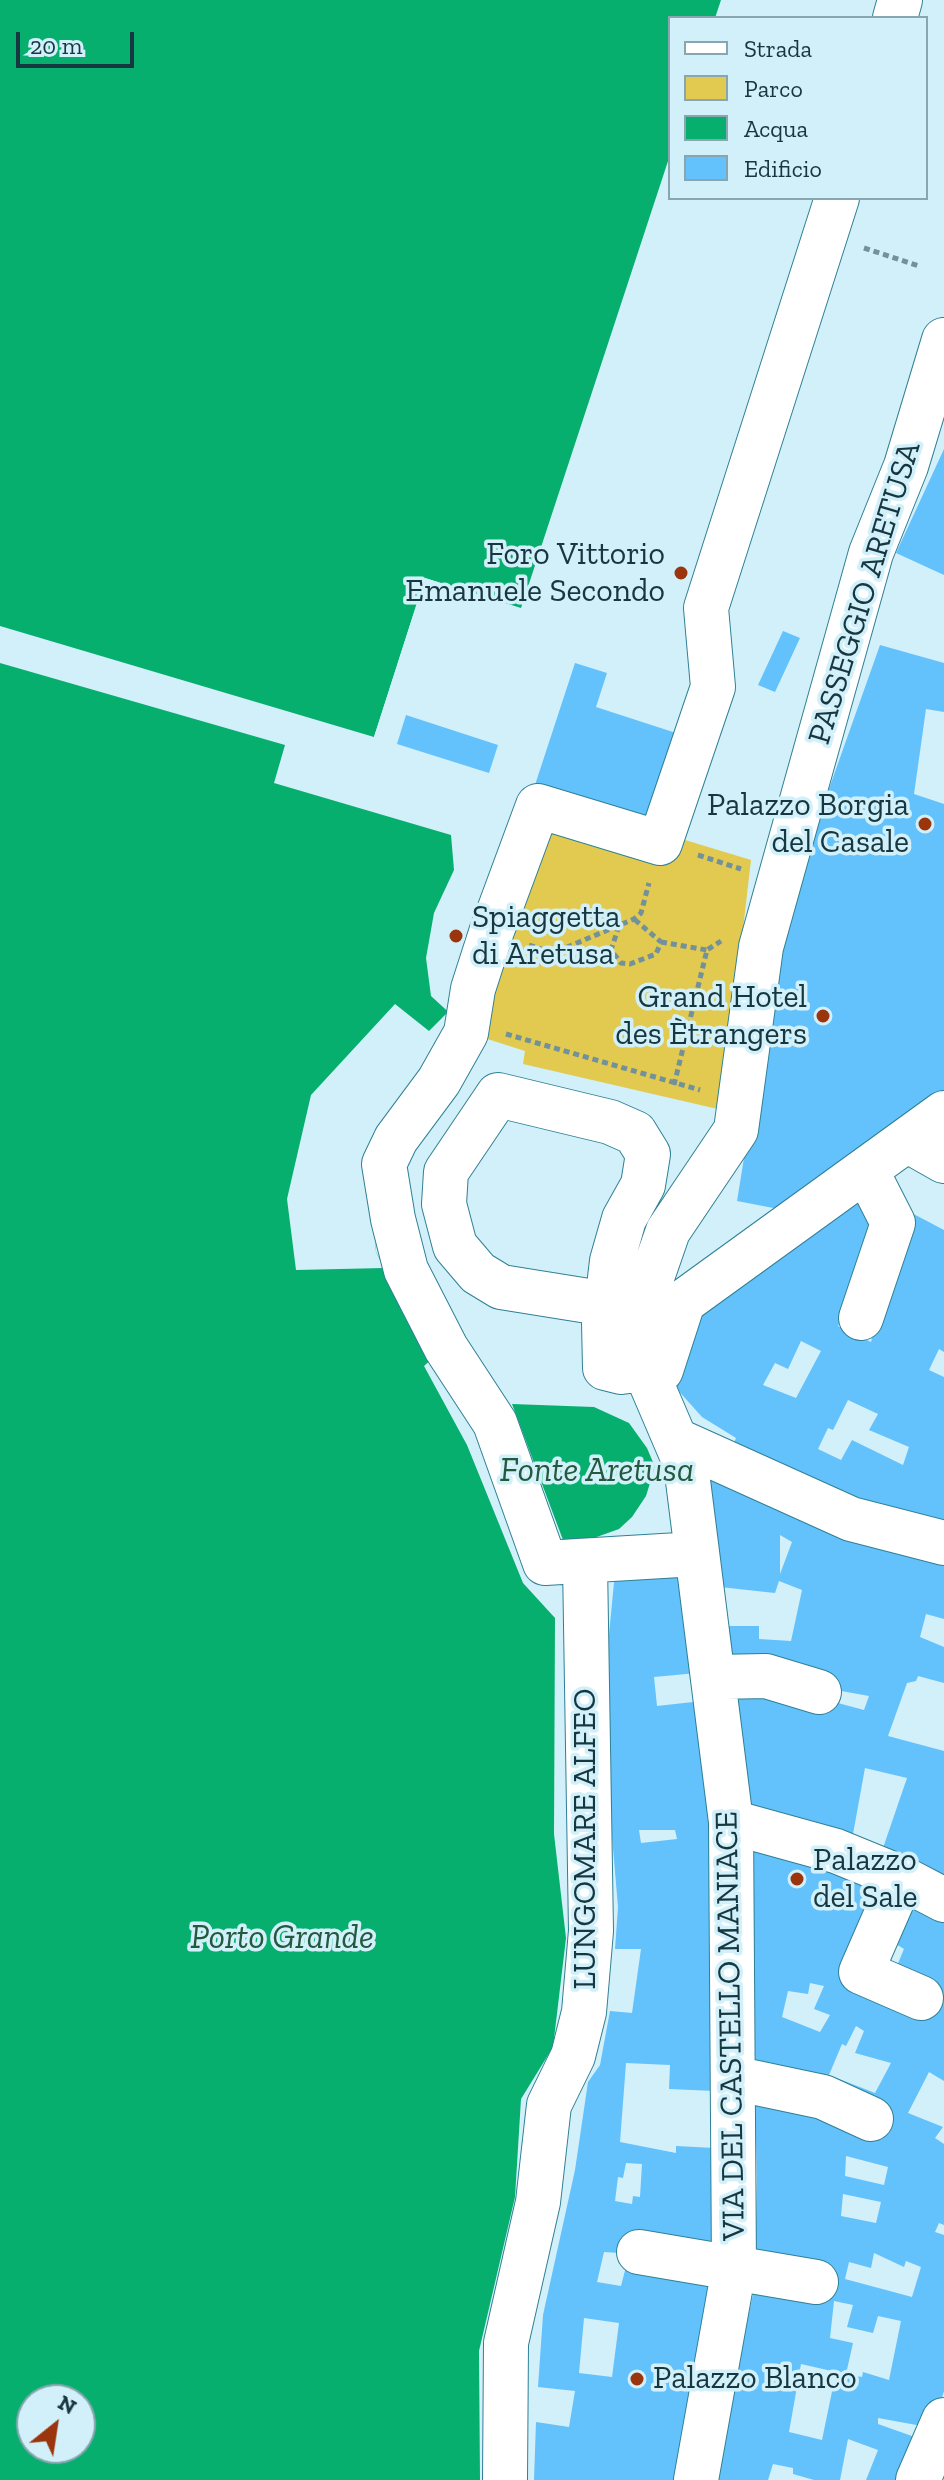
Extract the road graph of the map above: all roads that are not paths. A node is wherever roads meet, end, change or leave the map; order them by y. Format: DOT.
graph roads {
  1 [pos="831,216"];
  2 [pos="944,340"];
  3 [pos="944,1113"];
  4 [pos="926,1151"];
  5 [pos="867,1172"];
  6 [pos="607,1304"];
  7 [pos="861,1318"];
  8 [pos="650,1380"];
  9 [pos="678,1441"];
  10 [pos="944,1543"];
  11 [pos="698,1563"];
  12 [pos="585,1567"];
  13 [pos="714,1677"];
  14 [pos="819,1692"];
  15 [pos="731,1822"];
  16 [pos="902,1878"];
  17 [pos="944,1900"];
  18 [pos="921,1998"];
  19 [pos="733,2078"];
  20 [pos="871,2119"];
  21 [pos="639,2252"];
  22 [pos="734,2268"];
  23 [pos="816,2282"];
  24 [pos="944,2420"];
  25 [pos="505,2480"];
  26 [pos="696,2480"];
  27 [pos="918,2480"];
  1 -- 12 [label="street"];
  2 -- 8 [label="street, PASSEGGIO ARETUSA"];
  3 -- 4 [label="street"];
  4 -- 5 [label="street"];
  5 -- 7 [label="street"];
  5 -- 8 [label="street"];
  6 -- 6 [label="street"];
  6 -- 8 [label="street"];
  8 -- 9 [label="street, VIA DEL CASTELLO MANIACE"];
  9 -- 10 [label="street"];
  9 -- 11 [label="street, VIA DEL CASTELLO MANIACE"];
  11 -- 12 [label="street"];
  11 -- 13 [label="street, VIA DEL CASTELLO MANIACE"];
  12 -- 25 [label="street, LUNGOMARE ALFEO"];
  13 -- 14 [label="street"];
  13 -- 15 [label="street, VIA DEL CASTELLO MANIACE"];
  15 -- 16 [label="street"];
  15 -- 19 [label="street, VIA DEL CASTELLO MANIACE"];
  16 -- 17 [label="street"];
  16 -- 18 [label="street"];
  19 -- 20 [label="street"];
  19 -- 22 [label="street, VIA DEL CASTELLO MANIACE"];
  21 -- 22 [label="street"];
  22 -- 23 [label="street"];
  22 -- 26 [label="street, VIA DEL CASTELLO MANIACE"];
  24 -- 27 [label="street"];
}
